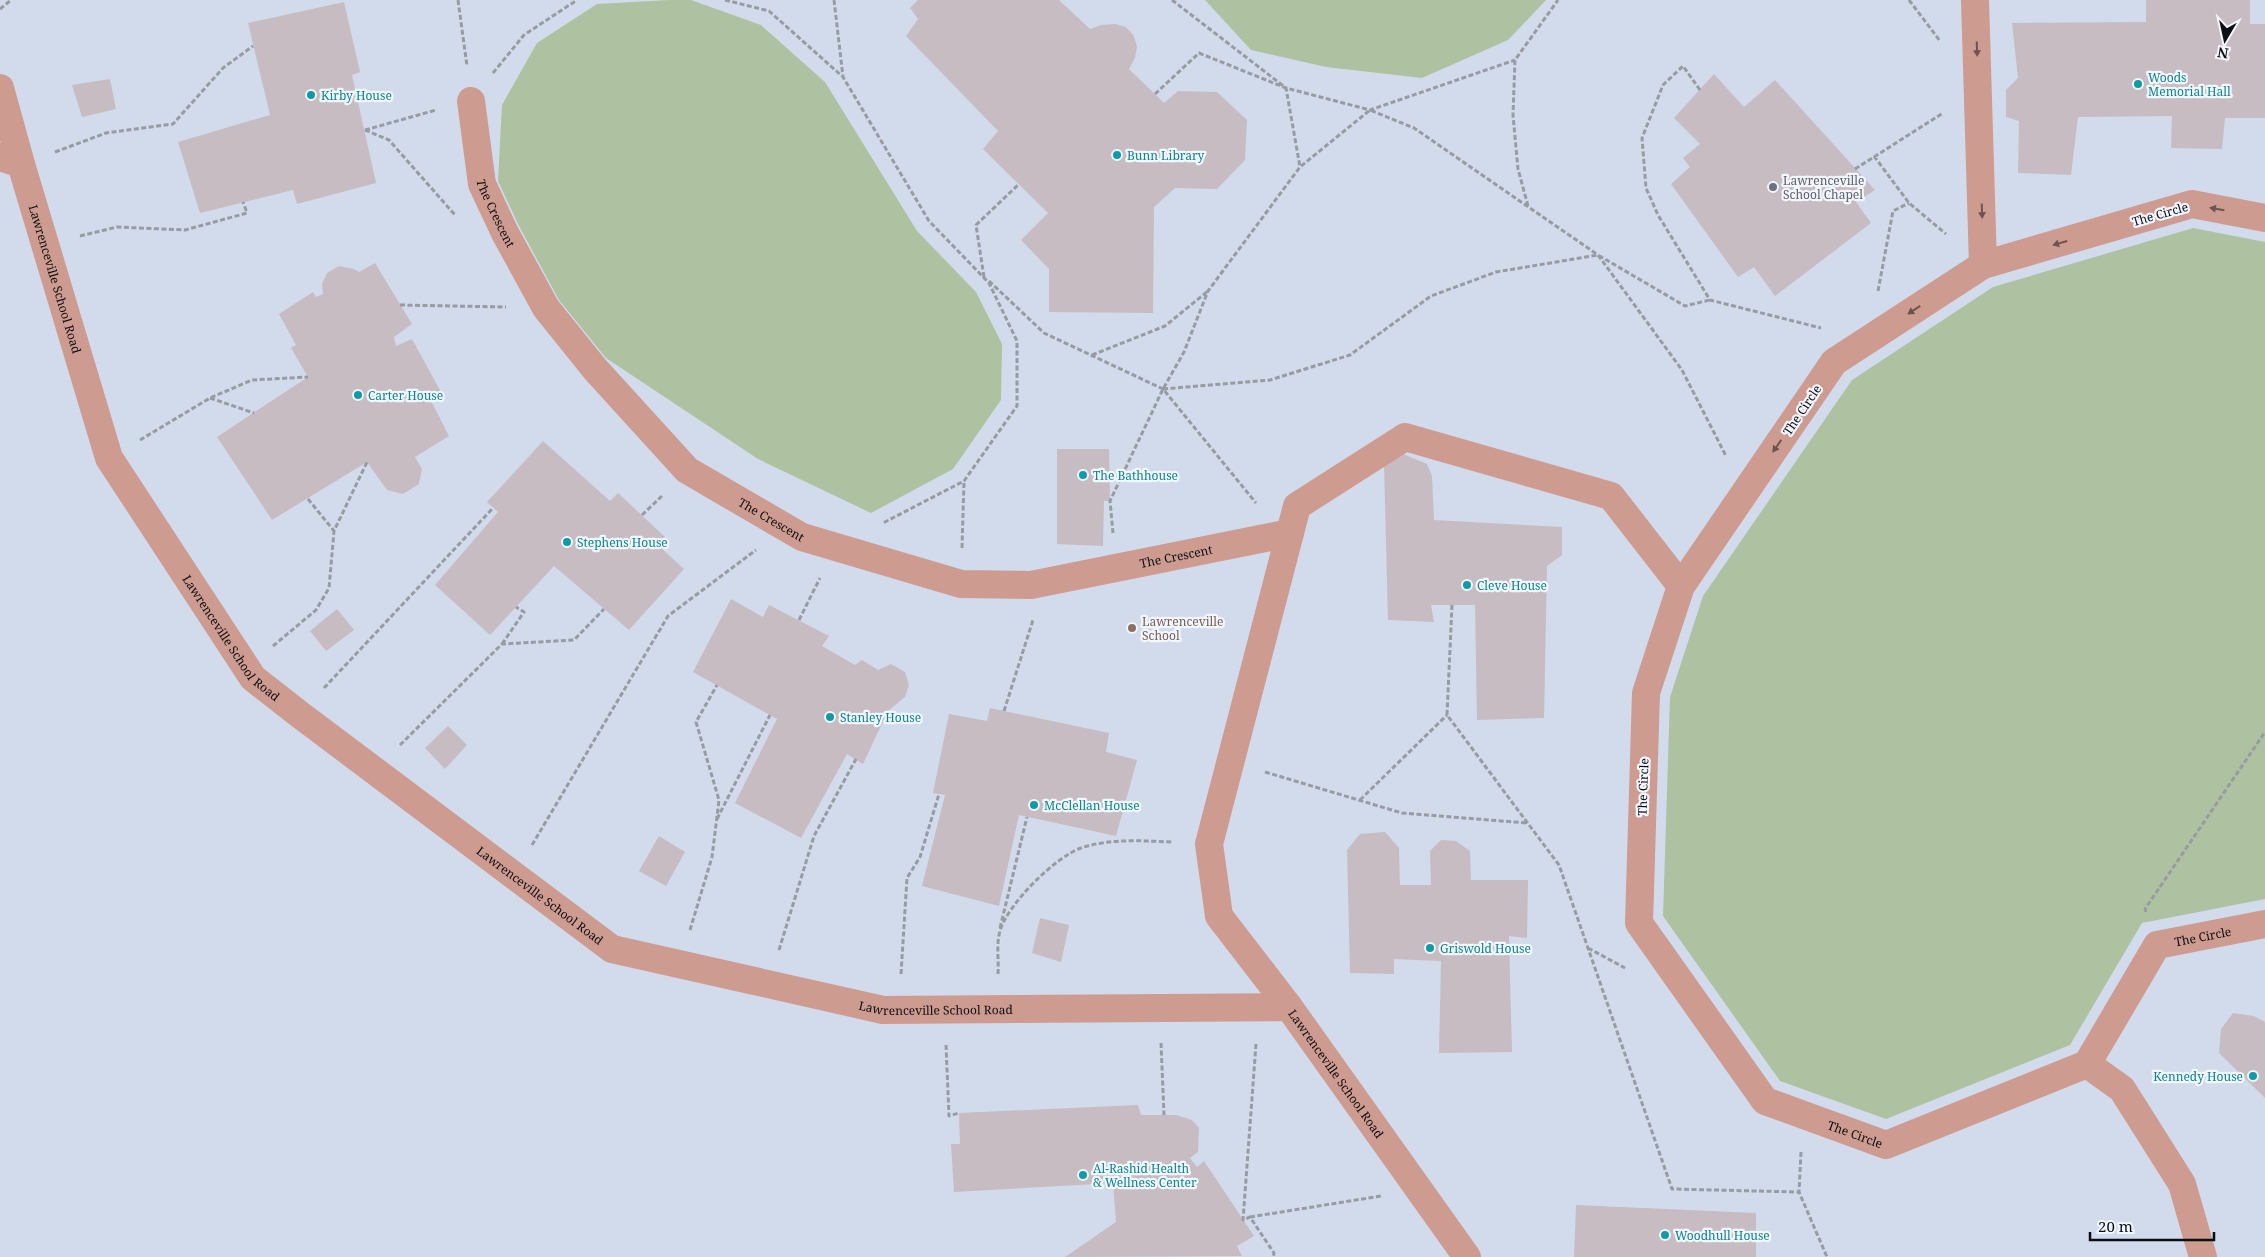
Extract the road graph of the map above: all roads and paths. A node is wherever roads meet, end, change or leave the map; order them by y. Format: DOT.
graph roads {
  1 [pos="11,0"];
  2 [pos="458,0"];
  3 [pos="577,0"];
  4 [pos="725,0"];
  5 [pos="834,0"];
  6 [pos="1172,0"];
  7 [pos="1558,0"];
  8 [pos="1975,0"];
  9 [pos="0,8"];
  10 [pos="253,46"];
  11 [pos="1514,60"];
  12 [pos="843,77"];
  13 [pos="0,88"];
  14 [pos="1286,88"];
  15 [pos="1700,90"];
  16 [pos="1978,91"];
  17 [pos="1155,94"];
  18 [pos="471,101"];
  19 [pos="1370,110"];
  20 [pos="1874,156"];
  21 [pos="11,160"];
  22 [pos="1300,167"];
  23 [pos="1855,168"];
  24 [pos="1019,184"];
  25 [pos="243,202"];
  26 [pos="1910,203"];
  27 [pos="1528,206"];
  28 [pos="2265,218"];
  29 [pos="505,233"];
  30 [pos="46,244"];
  31 [pos="1598,255"];
  32 [pos="1983,265"];
  33 [pos="1208,291"];
  34 [pos="1710,300"];
  35 [pos="400,305"];
  36 [pos="546,308"];
  37 [pos="1868,340"];
  38 [pos="1091,355"];
  39 [pos="308,377"];
  40 [pos="1163,389"];
  41 [pos="210,398"];
  42 [pos="254,413"];
  43 [pos="109,458"];
  44 [pos="367,462"];
  45 [pos="964,481"];
  46 [pos="1745,493"];
  47 [pos="308,499"];
  48 [pos="493,508"];
  49 [pos="786,528"];
  50 [pos="334,531"];
  51 [pos="1290,533"];
  52 [pos="835,547"];
  53 [pos="1115,569"];
  54 [pos="961,584"];
  55 [pos="1031,585"];
  56 [pos="1681,586"];
  57 [pos="1452,605"];
  58 [pos="516,607"];
  59 [pos="604,609"];
  60 [pos="799,620"];
  61 [pos="502,644"];
  62 [pos="246,669"];
  63 [pos="718,686"];
  64 [pos="1004,711"];
  65 [pos="299,714"];
  66 [pos="770,715"];
  67 [pos="1447,715"];
  68 [pos="2265,732"];
  69 [pos="856,759"];
  70 [pos="1230,761"];
  71 [pos="374,770"];
  72 [pos="939,794"];
  73 [pos="1360,800"];
  74 [pos="1027,817"];
  75 [pos="716,821"];
  76 [pos="1528,823"];
  77 [pos="1208,844"];
  78 [pos="514,876"];
  79 [pos="2265,924"];
  80 [pos="1000,931"];
  81 [pos="2157,945"];
  82 [pos="680,964"];
  83 [pos="769,984"];
  84 [pos="1258,1007"];
  85 [pos="1289,1007"];
  86 [pos="1160,1008"];
  87 [pos="945,1009"];
  88 [pos="997,1009"];
  89 [pos="899,1010"];
  90 [pos="2087,1064"];
  91 [pos="959,1113"];
  92 [pos="1802,1114"];
  93 [pos="1164,1115"];
  94 [pos="1419,1190"];
  95 [pos="1799,1192"];
  96 [pos="1250,1217"];
  97 [pos="1273,1257"];
  98 [pos="1467,1257"];
  99 [pos="1827,1257"];
  100 [pos="2203,1257"];
  1 -- 9 [label="path"];
  2 -- 18 [label="path"];
  3 -- 18 [label="path"];
  4 -- 12 [label="path"];
  5 -- 12 [label="path"];
  6 -- 14 [label="path"];
  7 -- 11 [label="path"];
  8 -- 16 [label="street, one-way"];
  10 -- 21 [label="path"];
  11 -- 19 [label="path"];
  11 -- 27 [label="path"];
  12 -- 45 [label="path"];
  13 -- 21 [label="street, Lawrenceville School Road"];
  14 -- 17 [label="path"];
  14 -- 19 [label="path"];
  14 -- 22 [label="path"];
  15 -- 34 [label="path"];
  16 -- 20 [label="path"];
  16 -- 32 [label="street, one-way"];
  18 -- 29 [label="street, The Crescent"];
  18 -- 29 [label="path"];
  19 -- 22 [label="path"];
  19 -- 27 [label="path"];
  20 -- 23 [label="path"];
  20 -- 26 [label="path"];
  21 -- 30 [label="street, Lawrenceville School Road"];
  22 -- 33 [label="path"];
  24 -- 38 [label="path"];
  25 -- 30 [label="path"];
  26 -- 32 [label="path"];
  26 -- 37 [label="path"];
  27 -- 31 [label="path"];
  28 -- 32 [label="street, The Circle, one-way"];
  29 -- 36 [label="street, The Crescent"];
  30 -- 43 [label="street, Lawrenceville School Road"];
  31 -- 34 [label="path"];
  31 -- 40 [label="path"];
  31 -- 46 [label="path"];
  32 -- 37 [label="street, The Circle, one-way"];
  33 -- 38 [label="path"];
  33 -- 40 [label="path"];
  34 -- 37 [label="path"];
  35 -- 36 [label="path"];
  36 -- 49 [label="street, The Crescent"];
  37 -- 46 [label="street, The Circle, one-way"];
  38 -- 40 [label="path"];
  39 -- 41 [label="path"];
  40 -- 51 [label="path"];
  40 -- 53 [label="path"];
  41 -- 42 [label="path"];
  41 -- 43 [label="path"];
  43 -- 62 [label="street, Lawrenceville School Road"];
  44 -- 50 [label="path"];
  45 -- 52 [label="path"];
  45 -- 54 [label="path"];
  46 -- 56 [label="street, The Circle"];
  47 -- 50 [label="path"];
  48 -- 65 [label="path"];
  49 -- 52 [label="street, The Crescent"];
  49 -- 78 [label="path"];
  50 -- 62 [label="path"];
  51 -- 53 [label="street, The Crescent"];
  51 -- 56 [label="street"];
  51 -- 70 [label="street"];
  52 -- 54 [label="street, The Crescent"];
  52 -- 60 [label="path"];
  53 -- 55 [label="street, The Crescent"];
  54 -- 55 [label="street, The Crescent"];
  55 -- 64 [label="path"];
  56 -- 92 [label="street, The Circle"];
  57 -- 67 [label="path"];
  58 -- 61 [label="path"];
  59 -- 61 [label="path"];
  61 -- 71 [label="path"];
  62 -- 65 [label="street, Lawrenceville School Road"];
  63 -- 75 [label="path"];
  65 -- 71 [label="street, Lawrenceville School Road"];
  66 -- 75 [label="path"];
  67 -- 73 [label="path"];
  67 -- 76 [label="path"];
  68 -- 81 [label="path"];
  69 -- 83 [label="path"];
  70 -- 73 [label="path"];
  70 -- 77 [label="street"];
  71 -- 78 [label="street, Lawrenceville School Road"];
  72 -- 89 [label="path"];
  73 -- 76 [label="path"];
  74 -- 80 [label="path"];
  75 -- 82 [label="path"];
  76 -- 95 [label="path"];
  77 -- 80 [label="path"];
  77 -- 85 [label="street"];
  78 -- 82 [label="street, Lawrenceville School Road"];
  79 -- 81 [label="street, The Circle"];
  80 -- 88 [label="path"];
  81 -- 90 [label="street"];
  82 -- 83 [label="street, Lawrenceville School Road"];
  83 -- 89 [label="street, Lawrenceville School Road"];
  84 -- 85 [label="street, Lawrenceville School Road"];
  84 -- 86 [label="street, Lawrenceville School Road"];
  84 -- 96 [label="path"];
  85 -- 94 [label="street, Lawrenceville School Road"];
  86 -- 88 [label="street, Lawrenceville School Road"];
  86 -- 93 [label="path"];
  87 -- 88 [label="street, Lawrenceville School Road"];
  87 -- 89 [label="street, Lawrenceville School Road"];
  87 -- 91 [label="path"];
  90 -- 92 [label="street, The Circle"];
  90 -- 100 [label="street"];
  92 -- 95 [label="path"];
  94 -- 96 [label="path"];
  94 -- 98 [label="street, Lawrenceville School Road"];
  95 -- 99 [label="path"];
  96 -- 97 [label="path"];
}
